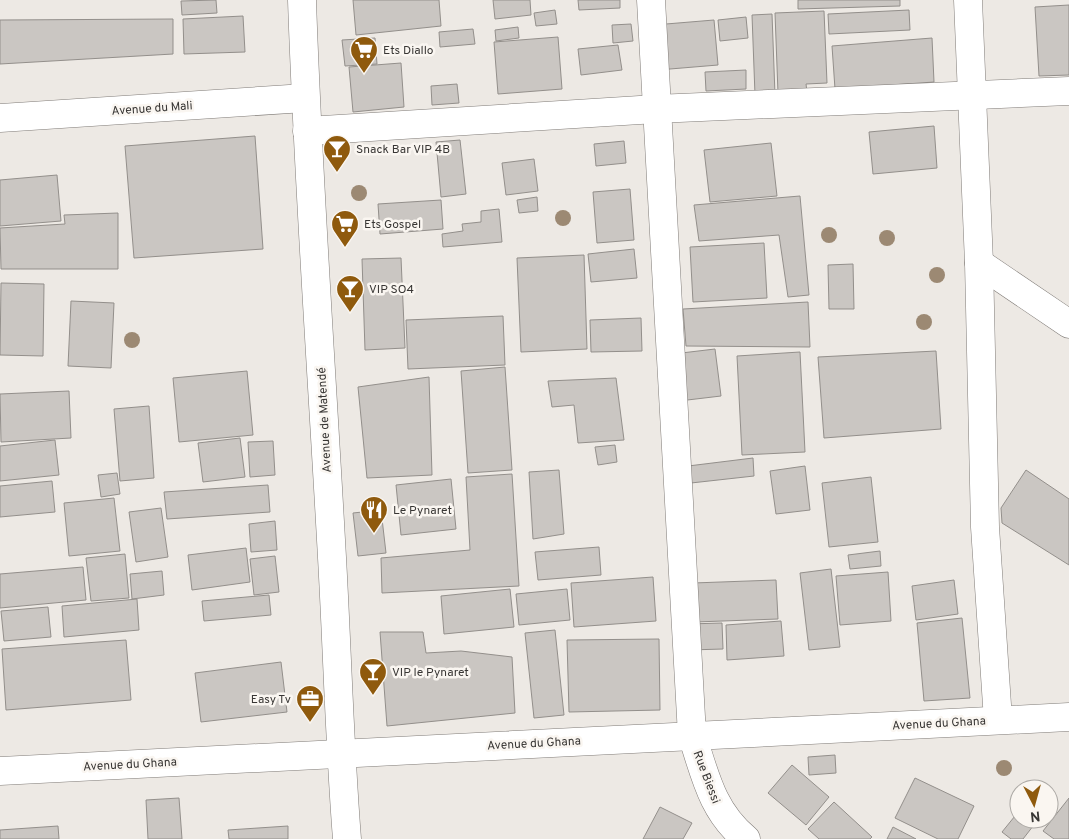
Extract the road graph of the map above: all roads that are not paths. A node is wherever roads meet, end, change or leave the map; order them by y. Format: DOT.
graph roads {
  1 [pos="302,0"];
  2 [pos="651,0"];
  3 [pos="968,0"];
  4 [pos="1069,91"];
  5 [pos="974,95"];
  6 [pos="305,98"];
  7 [pos="656,109"];
  8 [pos="0,118"];
  9 [pos="307,131"];
  10 [pos="980,264"];
  11 [pos="1069,324"];
  12 [pos="1069,717"];
  13 [pos="998,720"];
  14 [pos="692,735"];
  15 [pos="340,753"];
  16 [pos="0,771"];
  17 [pos="347,839"];
  18 [pos="746,839"];
  1 -- 6 [label="street, Avenue de Matendé"];
  2 -- 7 [label="street, Rue Biessi"];
  3 -- 5 [label="street"];
  4 -- 5 [label="street"];
  5 -- 7 [label="street"];
  5 -- 10 [label="street"];
  6 -- 8 [label="street, Avenue du Mali"];
  6 -- 9 [label="street, Avenue de Matendé"];
  7 -- 9 [label="street"];
  7 -- 14 [label="street, Rue Biessi"];
  9 -- 15 [label="street, Avenue de Matendé"];
  10 -- 11 [label="street"];
  10 -- 13 [label="street"];
  12 -- 13 [label="street, Avenue du Ghana"];
  13 -- 14 [label="street, Avenue du Ghana"];
  14 -- 15 [label="street, Avenue du Ghana"];
  14 -- 18 [label="street, Rue Biessi"];
  15 -- 16 [label="street, Avenue du Ghana"];
  15 -- 17 [label="street, Avenue de Matendé"];
}
